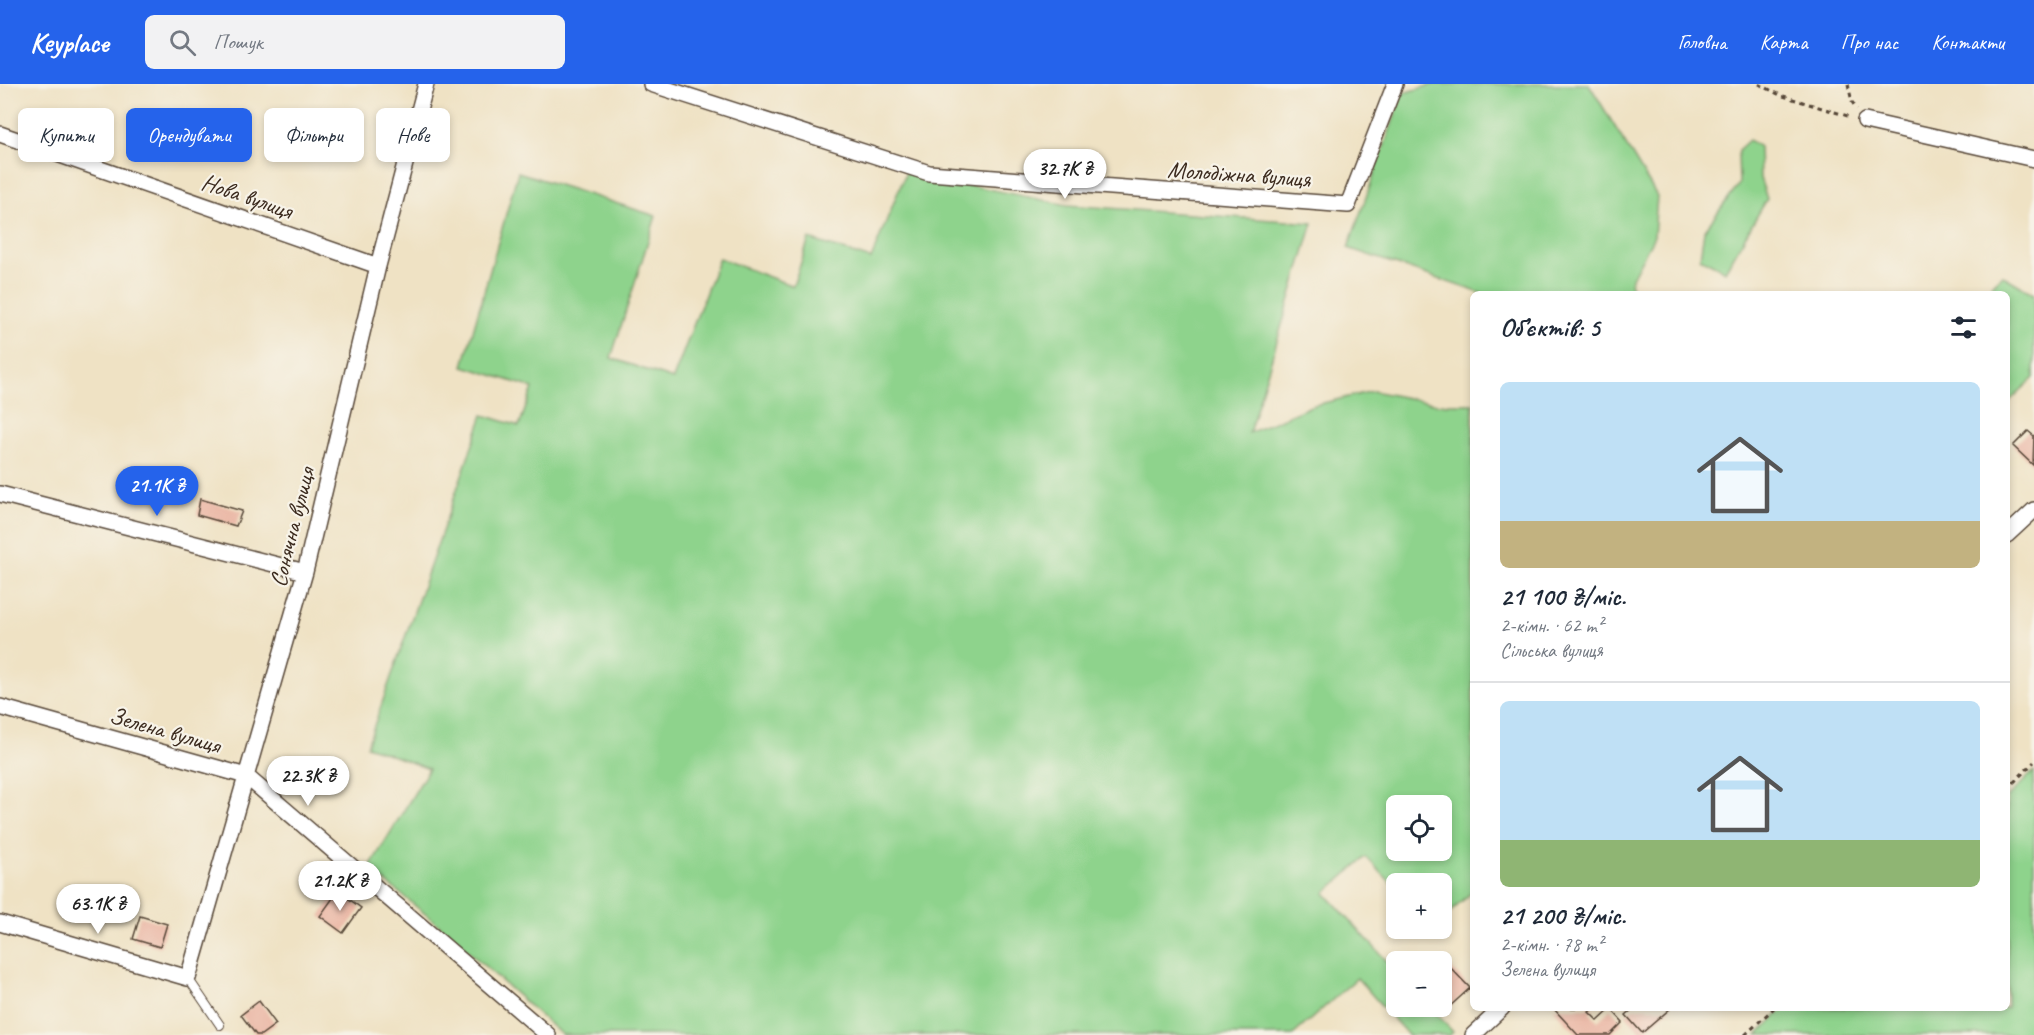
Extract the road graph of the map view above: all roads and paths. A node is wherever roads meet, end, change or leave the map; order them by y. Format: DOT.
graph roads {
  1 [pos="426,84"];
  2 [pos="651,84"];
  3 [pos="1395,84"];
  4 [pos="1759,84"];
  5 [pos="1848,84"];
  6 [pos="1865,121"];
  7 [pos="0,134"];
  8 [pos="2034,159"];
  9 [pos="378,266"];
  10 [pos="0,494"];
  11 [pos="2034,510"];
  12 [pos="2010,532"];
  13 [pos="305,572"];
  14 [pos="0,706"];
  15 [pos="2034,762"];
  16 [pos="246,776"];
  17 [pos="2010,786"];
  18 [pos="0,923"];
  19 [pos="188,978"];
  20 [pos="1499,1011"];
  21 [pos="1771,1011"];
  22 [pos="220,1025"];
  23 [pos="548,1035"];
  24 [pos="1473,1035"];
  25 [pos="1745,1035"];
  1 -- 9 [label="street, Сонячна вулиця"];
  2 -- 3 [label="street, Молодіжна вулиця"];
  4 -- 6 [label="path"];
  5 -- 6 [label="path"];
  6 -- 8 [label="street"];
  7 -- 9 [label="street, Нова вулиця"];
  9 -- 13 [label="street, Сонячна вулиця"];
  10 -- 13 [label="street"];
  11 -- 12 [label="street"];
  13 -- 16 [label="street, Сонячна вулиця"];
  14 -- 16 [label="street, Зелена вулиця"];
  15 -- 17 [label="path"];
  16 -- 19 [label="street, Сонячна вулиця"];
  16 -- 23 [label="street, Зелена вулиця"];
  18 -- 19 [label="street"];
  19 -- 22 [label="lane"];
  20 -- 24 [label="street"];
  21 -- 25 [label="path"];
}
